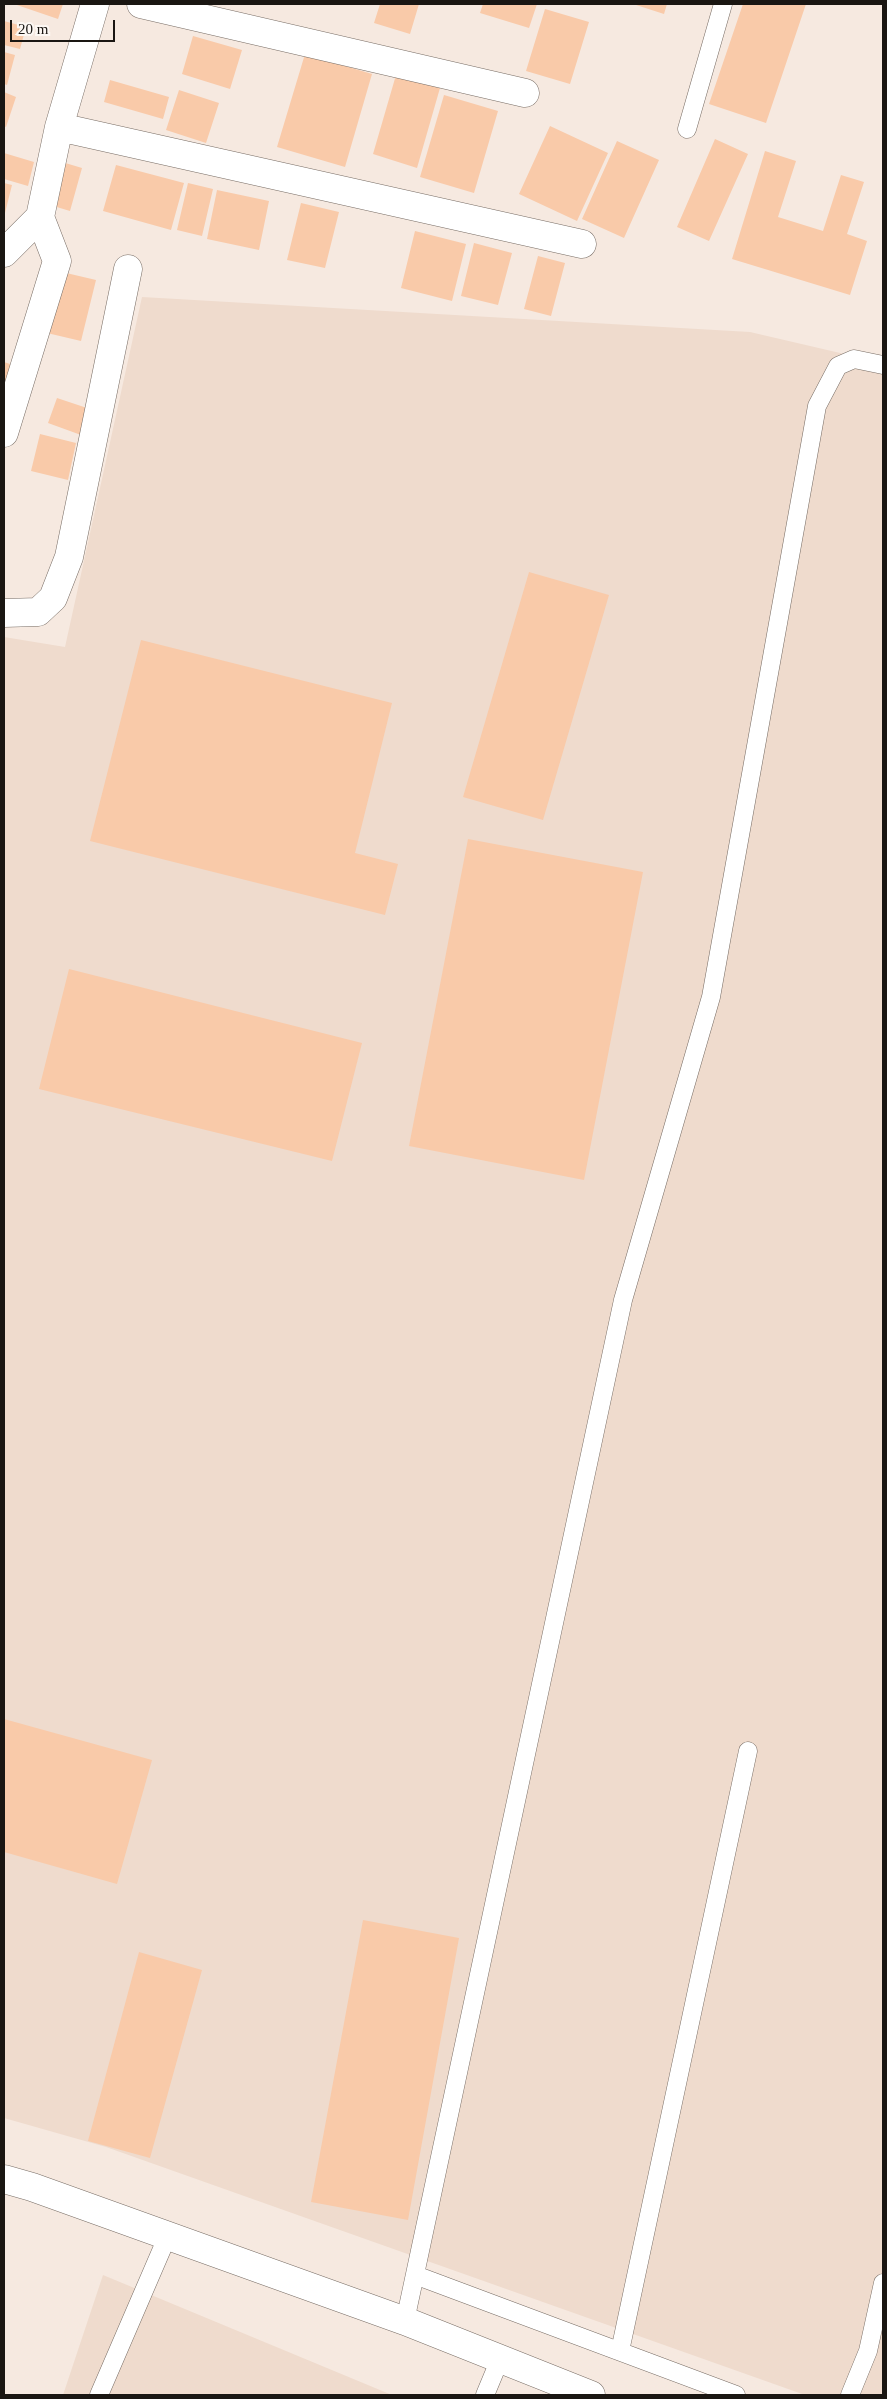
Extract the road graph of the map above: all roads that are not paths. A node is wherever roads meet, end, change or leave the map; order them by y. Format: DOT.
graph roads {
  1 [pos="95,4"];
  2 [pos="141,4"];
  3 [pos="723,4"];
  4 [pos="525,93"];
  5 [pos="59,127"];
  6 [pos="687,129"];
  7 [pos="40,217"];
  8 [pos="582,244"];
  9 [pos="4,253"];
  10 [pos="128,269"];
  11 [pos="883,364"];
  12 [pos="4,433"];
  13 [pos="4,613"];
  14 [pos="748,1751"];
  15 [pos="4,2179"];
  16 [pos="168,2235"];
  17 [pos="415,2275"];
  18 [pos="883,2283"];
  19 [pos="405,2321"];
  20 [pos="620,2351"];
  21 [pos="500,2359"];
  22 [pos="99,2395"];
  23 [pos="484,2395"];
  24 [pos="591,2395"];
  25 [pos="736,2395"];
  26 [pos="850,2395"];
  1 -- 5 [label="street"];
  2 -- 4 [label="street"];
  3 -- 6 [label="lane"];
  5 -- 7 [label="street"];
  5 -- 8 [label="street"];
  7 -- 9 [label="street"];
  7 -- 12 [label="street"];
  10 -- 13 [label="street"];
  11 -- 17 [label="lane"];
  14 -- 20 [label="lane"];
  15 -- 16 [label="street"];
  16 -- 19 [label="street"];
  16 -- 22 [label="lane"];
  17 -- 19 [label="lane"];
  17 -- 20 [label="lane"];
  18 -- 26 [label="lane"];
  19 -- 21 [label="street"];
  20 -- 25 [label="lane"];
  21 -- 23 [label="lane"];
  21 -- 24 [label="street"];
}
